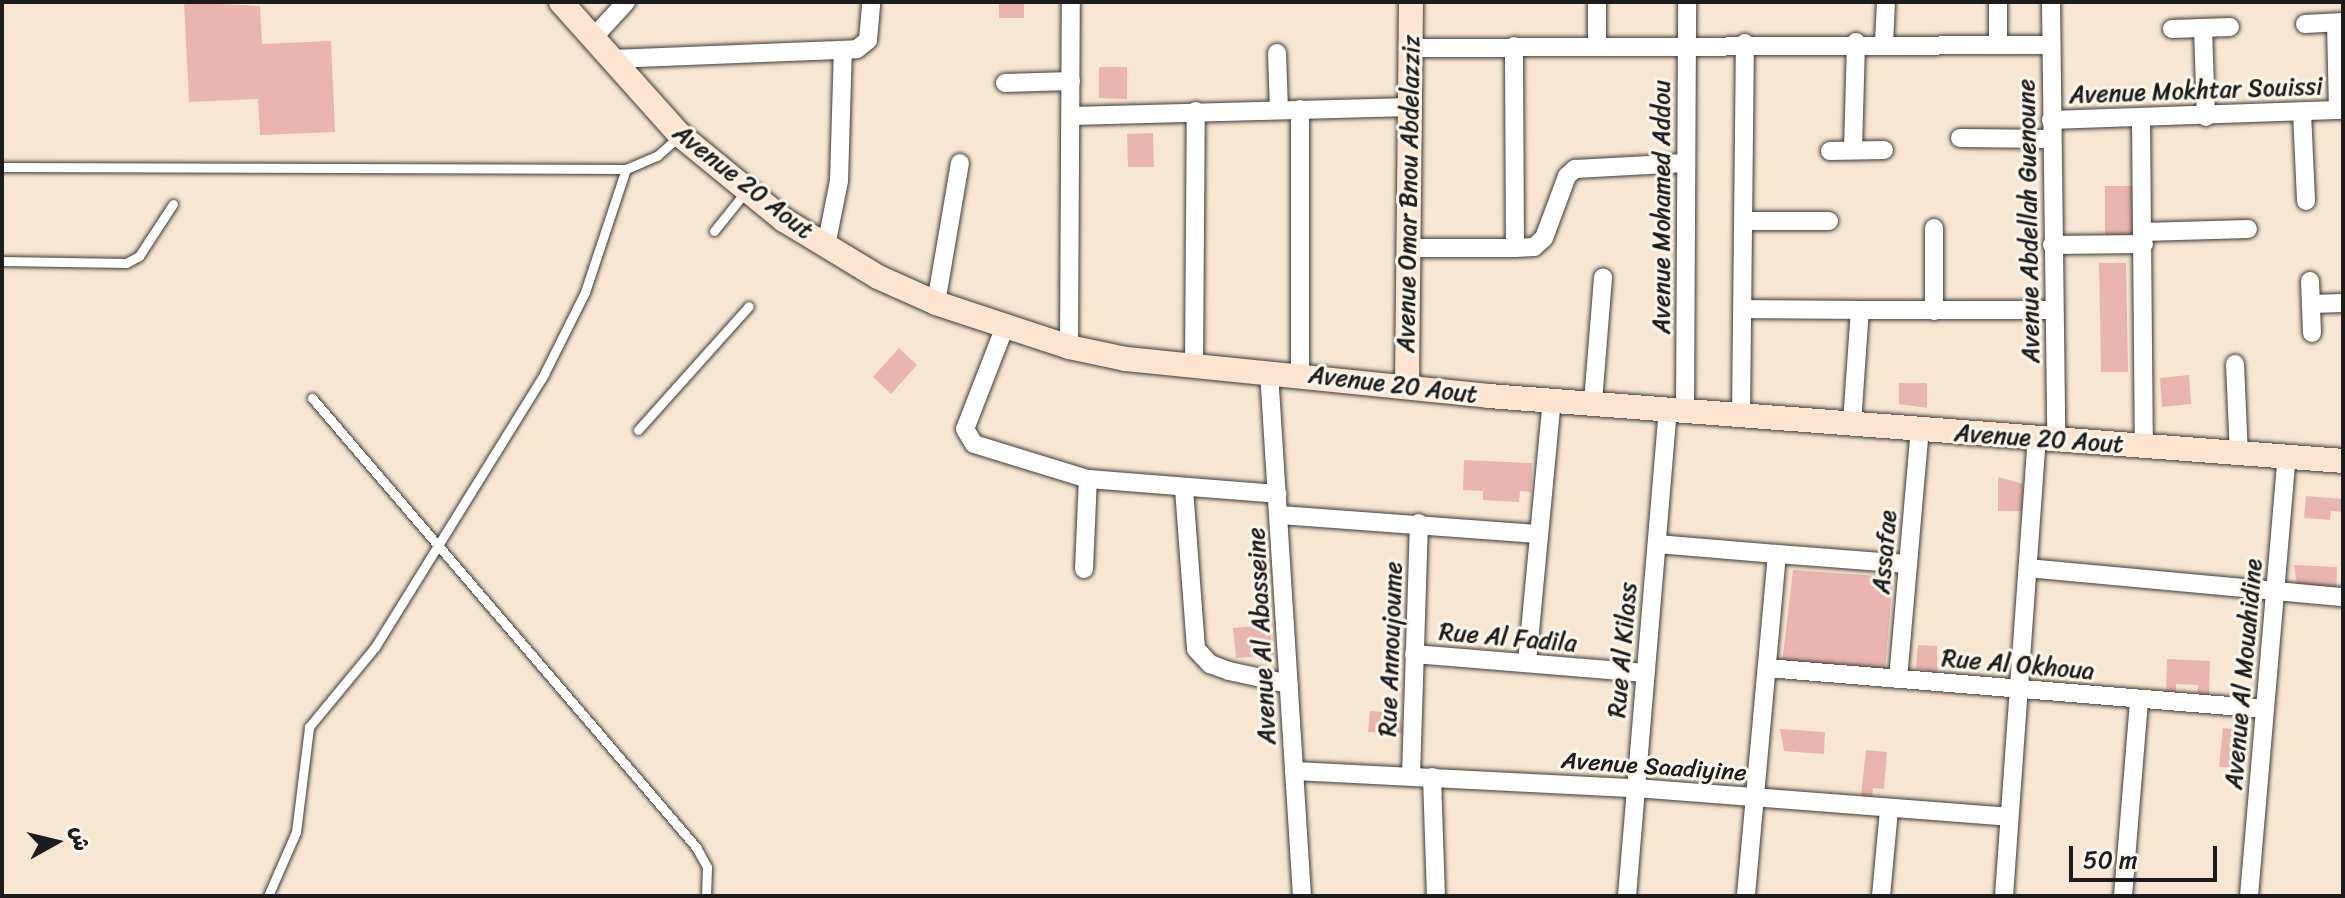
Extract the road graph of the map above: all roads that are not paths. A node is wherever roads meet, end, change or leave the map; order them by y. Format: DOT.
graph roads {
  1 [pos="561,2"];
  2 [pos="626,2"];
  3 [pos="871,2"];
  4 [pos="1071,2"];
  5 [pos="1411,2"];
  6 [pos="1597,2"];
  7 [pos="1687,2"];
  8 [pos="1886,2"];
  9 [pos="1998,2"];
  10 [pos="2051,2"];
  11 [pos="2339,22"];
  12 [pos="2305,24"];
  13 [pos="2230,27"];
  14 [pos="2203,28"];
  15 [pos="2172,29"];
  16 [pos="593,38"];
  17 [pos="1856,42"];
  18 [pos="1687,43"];
  19 [pos="1745,43"];
  20 [pos="1884,43"];
  21 [pos="1998,44"];
  22 [pos="1597,45"];
  23 [pos="2050,45"];
  24 [pos="1514,46"];
  25 [pos="1410,48"];
  26 [pos="843,50"];
  27 [pos="1277,53"];
  28 [pos="612,59"];
  29 [pos="1071,81"];
  30 [pos="1005,83"];
  31 [pos="1411,107"];
  32 [pos="1279,109"];
  33 [pos="1300,109"];
  34 [pos="2340,110"];
  35 [pos="1196,111"];
  36 [pos="2302,112"];
  37 [pos="1071,116"];
  38 [pos="2206,117"];
  39 [pos="2141,119"];
  40 [pos="2051,130"];
  41 [pos="680,135"];
  42 [pos="1960,138"];
  43 [pos="1853,150"];
  44 [pos="1884,150"];
  45 [pos="1830,151"];
  46 [pos="960,163"];
  47 [pos="1686,163"];
  48 [pos="2,167"];
  49 [pos="626,169"];
  50 [pos="746,191"];
  51 [pos="2309,201"];
  52 [pos="173,204"];
  53 [pos="1745,221"];
  54 [pos="1829,221"];
  55 [pos="1934,228"];
  56 [pos="2248,229"];
  57 [pos="714,231"];
  58 [pos="2143,238"];
  59 [pos="2052,245"];
  60 [pos="826,246"];
  61 [pos="1410,248"];
  62 [pos="1515,248"];
  63 [pos="2,261"];
  64 [pos="1603,277"];
  65 [pos="2310,281"];
  66 [pos="936,303"];
  67 [pos="2343,303"];
  68 [pos="2311,304"];
  69 [pos="749,306"];
  70 [pos="1743,309"];
  71 [pos="1860,310"];
  72 [pos="2053,310"];
  73 [pos="1934,311"];
  74 [pos="1004,329"];
  75 [pos="2312,333"];
  76 [pos="1069,347"];
  77 [pos="2235,364"];
  78 [pos="1194,367"];
  79 [pos="1269,372"];
  80 [pos="1300,374"];
  81 [pos="1407,385"];
  82 [pos="312,398"];
  83 [pos="1552,398"];
  84 [pos="1593,402"];
  85 [pos="1676,410"];
  86 [pos="1741,417"];
  87 [pos="1852,423"];
  88 [pos="1920,429"];
  89 [pos="638,430"];
  90 [pos="2046,439"];
  91 [pos="2144,447"];
  92 [pos="2239,454"];
  93 [pos="2287,457"];
  94 [pos="2343,461"];
  95 [pos="1088,479"];
  96 [pos="1184,489"];
  97 [pos="1277,494"];
  98 [pos="1279,515"];
  99 [pos="1419,523"];
  100 [pos="1538,534"];
  101 [pos="1657,544"];
  102 [pos="440,545"];
  103 [pos="1777,554"];
  104 [pos="1908,564"];
  105 [pos="2028,568"];
  106 [pos="1084,569"];
  107 [pos="2275,590"];
  108 [pos="2343,597"];
  109 [pos="1414,654"];
  110 [pos="1527,663"];
  111 [pos="1767,668"];
  112 [pos="1645,673"];
  113 [pos="1898,679"];
  114 [pos="1289,684"];
  115 [pos="2019,689"];
  116 [pos="2139,700"];
  117 [pos="2264,709"];
  118 [pos="1294,771"];
  119 [pos="1411,776"];
  120 [pos="1432,777"];
  121 [pos="1635,788"];
  122 [pos="1753,798"];
  123 [pos="1889,809"];
  124 [pos="2009,817"];
  125 [pos="268,896"];
  126 [pos="706,896"];
  127 [pos="1302,896"];
  128 [pos="1436,896"];
  129 [pos="1450,896"];
  130 [pos="1627,896"];
  131 [pos="1746,896"];
  132 [pos="1881,896"];
  133 [pos="2004,896"];
  134 [pos="2123,896"];
  135 [pos="2249,896"];
  1 -- 16 [label="street, Avenue 20 Aout"];
  2 -- 16 [label="street"];
  3 -- 26 [label="street"];
  4 -- 29 [label="street"];
  5 -- 25 [label="street, Avenue Omar Bnou Abdelazziz"];
  6 -- 22 [label="street"];
  7 -- 18 [label="street, Avenue Mohamed Addou"];
  8 -- 20 [label="street"];
  9 -- 21 [label="street"];
  10 -- 23 [label="street, Avenue Abdellah Guenoune"];
  11 -- 12 [label="street"];
  11 -- 34 [label="street"];
  13 -- 14 [label="street"];
  14 -- 15 [label="street"];
  14 -- 38 [label="street"];
  16 -- 28 [label="street, Avenue 20 Aout"];
  17 -- 19 [label="street"];
  17 -- 20 [label="street"];
  17 -- 43 [label="street"];
  18 -- 19 [label="street"];
  18 -- 22 [label="street"];
  18 -- 47 [label="street, Avenue Mohamed Addou"];
  19 -- 53 [label="street"];
  20 -- 21 [label="street"];
  21 -- 23 [label="street"];
  22 -- 24 [label="street"];
  23 -- 40 [label="street, Avenue Abdellah Guenoune"];
  24 -- 25 [label="street"];
  24 -- 62 [label="street"];
  25 -- 31 [label="street, Avenue Omar Bnou Abdelazziz"];
  26 -- 28 [label="street"];
  26 -- 60 [label="street"];
  27 -- 32 [label="street"];
  28 -- 41 [label="street, Avenue 20 Aout"];
  29 -- 30 [label="street"];
  29 -- 37 [label="street"];
  31 -- 33 [label="street"];
  31 -- 61 [label="street, Avenue Omar Bnou Abdelazziz"];
  32 -- 33 [label="street"];
  32 -- 35 [label="street"];
  33 -- 80 [label="street"];
  34 -- 36 [label="street, Avenue Mokhtar Souissi"];
  35 -- 37 [label="street"];
  35 -- 78 [label="street"];
  36 -- 38 [label="street, Avenue Mokhtar Souissi"];
  36 -- 51 [label="street"];
  37 -- 76 [label="street"];
  38 -- 39 [label="street, Avenue Mokhtar Souissi"];
  39 -- 40 [label="street, Avenue Mokhtar Souissi"];
  39 -- 58 [label="street"];
  40 -- 42 [label="street, Avenue Mokhtar Souissi"];
  40 -- 59 [label="street, Avenue Abdellah Guenoune"];
  41 -- 49 [label="lane"];
  41 -- 50 [label="street, Avenue 20 Aout"];
  43 -- 44 [label="street"];
  43 -- 45 [label="street"];
  46 -- 66 [label="street"];
  47 -- 62 [label="street"];
  47 -- 85 [label="street, Avenue Mohamed Addou"];
  48 -- 49 [label="lane"];
  49 -- 102 [label="lane"];
  50 -- 57 [label="lane"];
  50 -- 60 [label="street, Avenue 20 Aout"];
  52 -- 63 [label="lane"];
  53 -- 54 [label="street"];
  53 -- 70 [label="street"];
  55 -- 73 [label="street"];
  56 -- 58 [label="street"];
  58 -- 59 [label="street"];
  58 -- 91 [label="street"];
  59 -- 72 [label="street, Avenue Abdellah Guenoune"];
  60 -- 66 [label="street, Avenue 20 Aout"];
  61 -- 62 [label="street"];
  61 -- 81 [label="street, Avenue Omar Bnou Abdelazziz"];
  64 -- 84 [label="street"];
  65 -- 68 [label="street"];
  66 -- 74 [label="street, Avenue 20 Aout"];
  67 -- 68 [label="street"];
  68 -- 75 [label="street"];
  69 -- 89 [label="lane"];
  70 -- 71 [label="street"];
  70 -- 86 [label="street"];
  71 -- 73 [label="street"];
  71 -- 87 [label="street"];
  72 -- 73 [label="street"];
  72 -- 90 [label="street, Avenue Abdellah Guenoune"];
  74 -- 76 [label="street, Avenue 20 Aout"];
  74 -- 95 [label="street"];
  76 -- 78 [label="street, Avenue 20 Aout"];
  77 -- 92 [label="street"];
  78 -- 79 [label="street, Avenue 20 Aout"];
  79 -- 80 [label="street, Avenue 20 Aout"];
  79 -- 97 [label="street, Avenue Al Abasseine"];
  80 -- 81 [label="street, Avenue 20 Aout"];
  81 -- 83 [label="street, Avenue 20 Aout"];
  82 -- 102 [label="lane"];
  83 -- 84 [label="street, Avenue 20 Aout"];
  83 -- 100 [label="street"];
  84 -- 85 [label="street, Avenue 20 Aout"];
  85 -- 86 [label="street, Avenue 20 Aout"];
  85 -- 101 [label="street, Rue Al Kilass"];
  86 -- 87 [label="street, Avenue 20 Aout"];
  87 -- 88 [label="street, Avenue 20 Aout"];
  88 -- 90 [label="street, Avenue 20 Aout"];
  88 -- 104 [label="street, Assafae"];
  90 -- 91 [label="street, Avenue 20 Aout"];
  90 -- 105 [label="street, Avenue Abdellah Guenoune"];
  91 -- 92 [label="street, Avenue 20 Aout"];
  92 -- 93 [label="street, Avenue 20 Aout"];
  93 -- 94 [label="street, Avenue 20 Aout"];
  93 -- 107 [label="street, Avenue Al Mouahidine"];
  95 -- 96 [label="street"];
  95 -- 106 [label="street"];
  96 -- 97 [label="street"];
  96 -- 114 [label="street"];
  97 -- 98 [label="street, Avenue Al Abasseine"];
  98 -- 99 [label="street"];
  98 -- 114 [label="street, Avenue Al Abasseine"];
  99 -- 100 [label="street"];
  99 -- 109 [label="street, Rue Annoujoume"];
  100 -- 110 [label="street"];
  101 -- 103 [label="street"];
  101 -- 112 [label="street, Rue Al Kilass"];
  102 -- 125 [label="lane"];
  102 -- 126 [label="lane"];
  103 -- 104 [label="street"];
  103 -- 111 [label="street"];
  104 -- 113 [label="street, Assafae"];
  105 -- 107 [label="street"];
  105 -- 115 [label="street, Avenue Abdellah Guenoune"];
  107 -- 108 [label="street"];
  107 -- 117 [label="street, Avenue Al Mouahidine"];
  109 -- 110 [label="street, Rue Al Fadila"];
  109 -- 119 [label="street, Rue Annoujoume"];
  110 -- 112 [label="street, Rue Al Fadila"];
  111 -- 113 [label="street, Rue Al Okhoua"];
  111 -- 122 [label="street"];
  112 -- 121 [label="street, Rue Al Kilass"];
  113 -- 115 [label="street, Rue Al Okhoua"];
  114 -- 118 [label="street, Avenue Al Abasseine"];
  115 -- 116 [label="street, Rue Al Okhoua"];
  115 -- 124 [label="street, Avenue Abdellah Guenoune"];
  116 -- 117 [label="street, Rue Al Okhoua"];
  116 -- 134 [label="street"];
  117 -- 135 [label="street, Avenue Al Mouahidine"];
  118 -- 119 [label="street, Avenue Saadiyine"];
  118 -- 127 [label="street, Avenue Al Abasseine"];
  119 -- 120 [label="street, Avenue Saadiyine"];
  120 -- 121 [label="street, Avenue Saadiyine"];
  120 -- 128 [label="street"];
  121 -- 122 [label="street, Avenue Saadiyine"];
  121 -- 130 [label="street, Rue Al Kilass"];
  122 -- 123 [label="street, Avenue Saadiyine"];
  122 -- 131 [label="street"];
  123 -- 124 [label="street, Avenue Saadiyine"];
  123 -- 132 [label="street"];
  124 -- 133 [label="street, Avenue Abdellah Guenoune"];
  128 -- 129 [label="street"];
}
